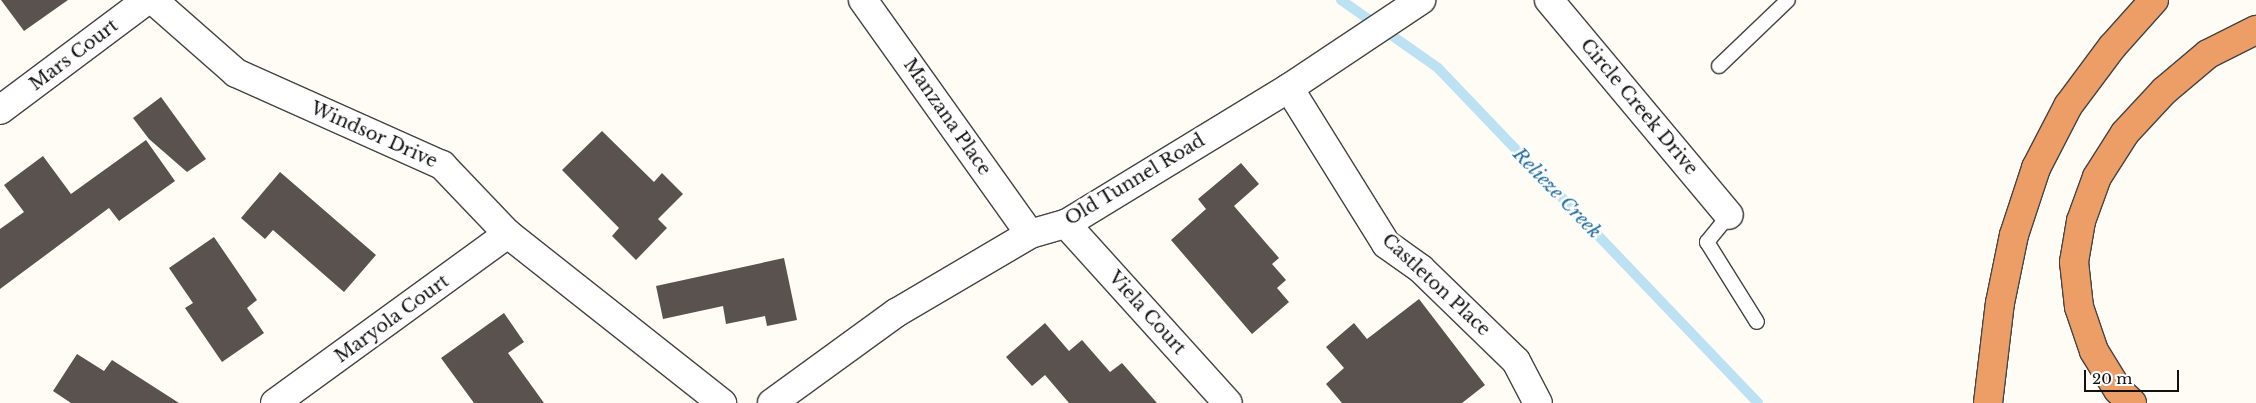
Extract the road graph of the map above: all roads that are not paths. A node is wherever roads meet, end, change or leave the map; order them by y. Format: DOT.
graph roads {
  1 [pos="147,0"];
  2 [pos="153,0"];
  3 [pos="864,0"];
  4 [pos="1421,0"];
  5 [pos="1549,0"];
  6 [pos="1788,0"];
  7 [pos="2154,0"];
  8 [pos="2256,30"];
  9 [pos="1719,66"];
  10 [pos="1290,88"];
  11 [pos="0,110"];
  12 [pos="1729,215"];
  13 [pos="1066,224"];
  14 [pos="508,234"];
  15 [pos="1030,234"];
  16 [pos="1757,322"];
  17 [pos="275,403"];
  18 [pos="722,403"];
  19 [pos="772,403"];
  20 [pos="1228,403"];
  21 [pos="1538,403"];
  22 [pos="1988,403"];
  23 [pos="2132,403"];
  1 -- 11 [label="street, Mars Court"];
  2 -- 14 [label="street, Windsor Drive"];
  3 -- 15 [label="street, Manzana Place"];
  4 -- 10 [label="street, Old Tunnel Road"];
  5 -- 12 [label="street, Circle Creek Drive"];
  6 -- 9 [label="lane"];
  7 -- 22 [label="highway"];
  8 -- 23 [label="highway"];
  10 -- 13 [label="street, Old Tunnel Road"];
  10 -- 21 [label="street, Castleton Place"];
  12 -- 16 [label="lane"];
  13 -- 15 [label="street, Old Tunnel Road"];
  13 -- 20 [label="street, Viela Court"];
  14 -- 17 [label="street, Maryola Court"];
  14 -- 18 [label="street, Windsor Drive"];
  15 -- 19 [label="street, Old Tunnel Road"];
}
